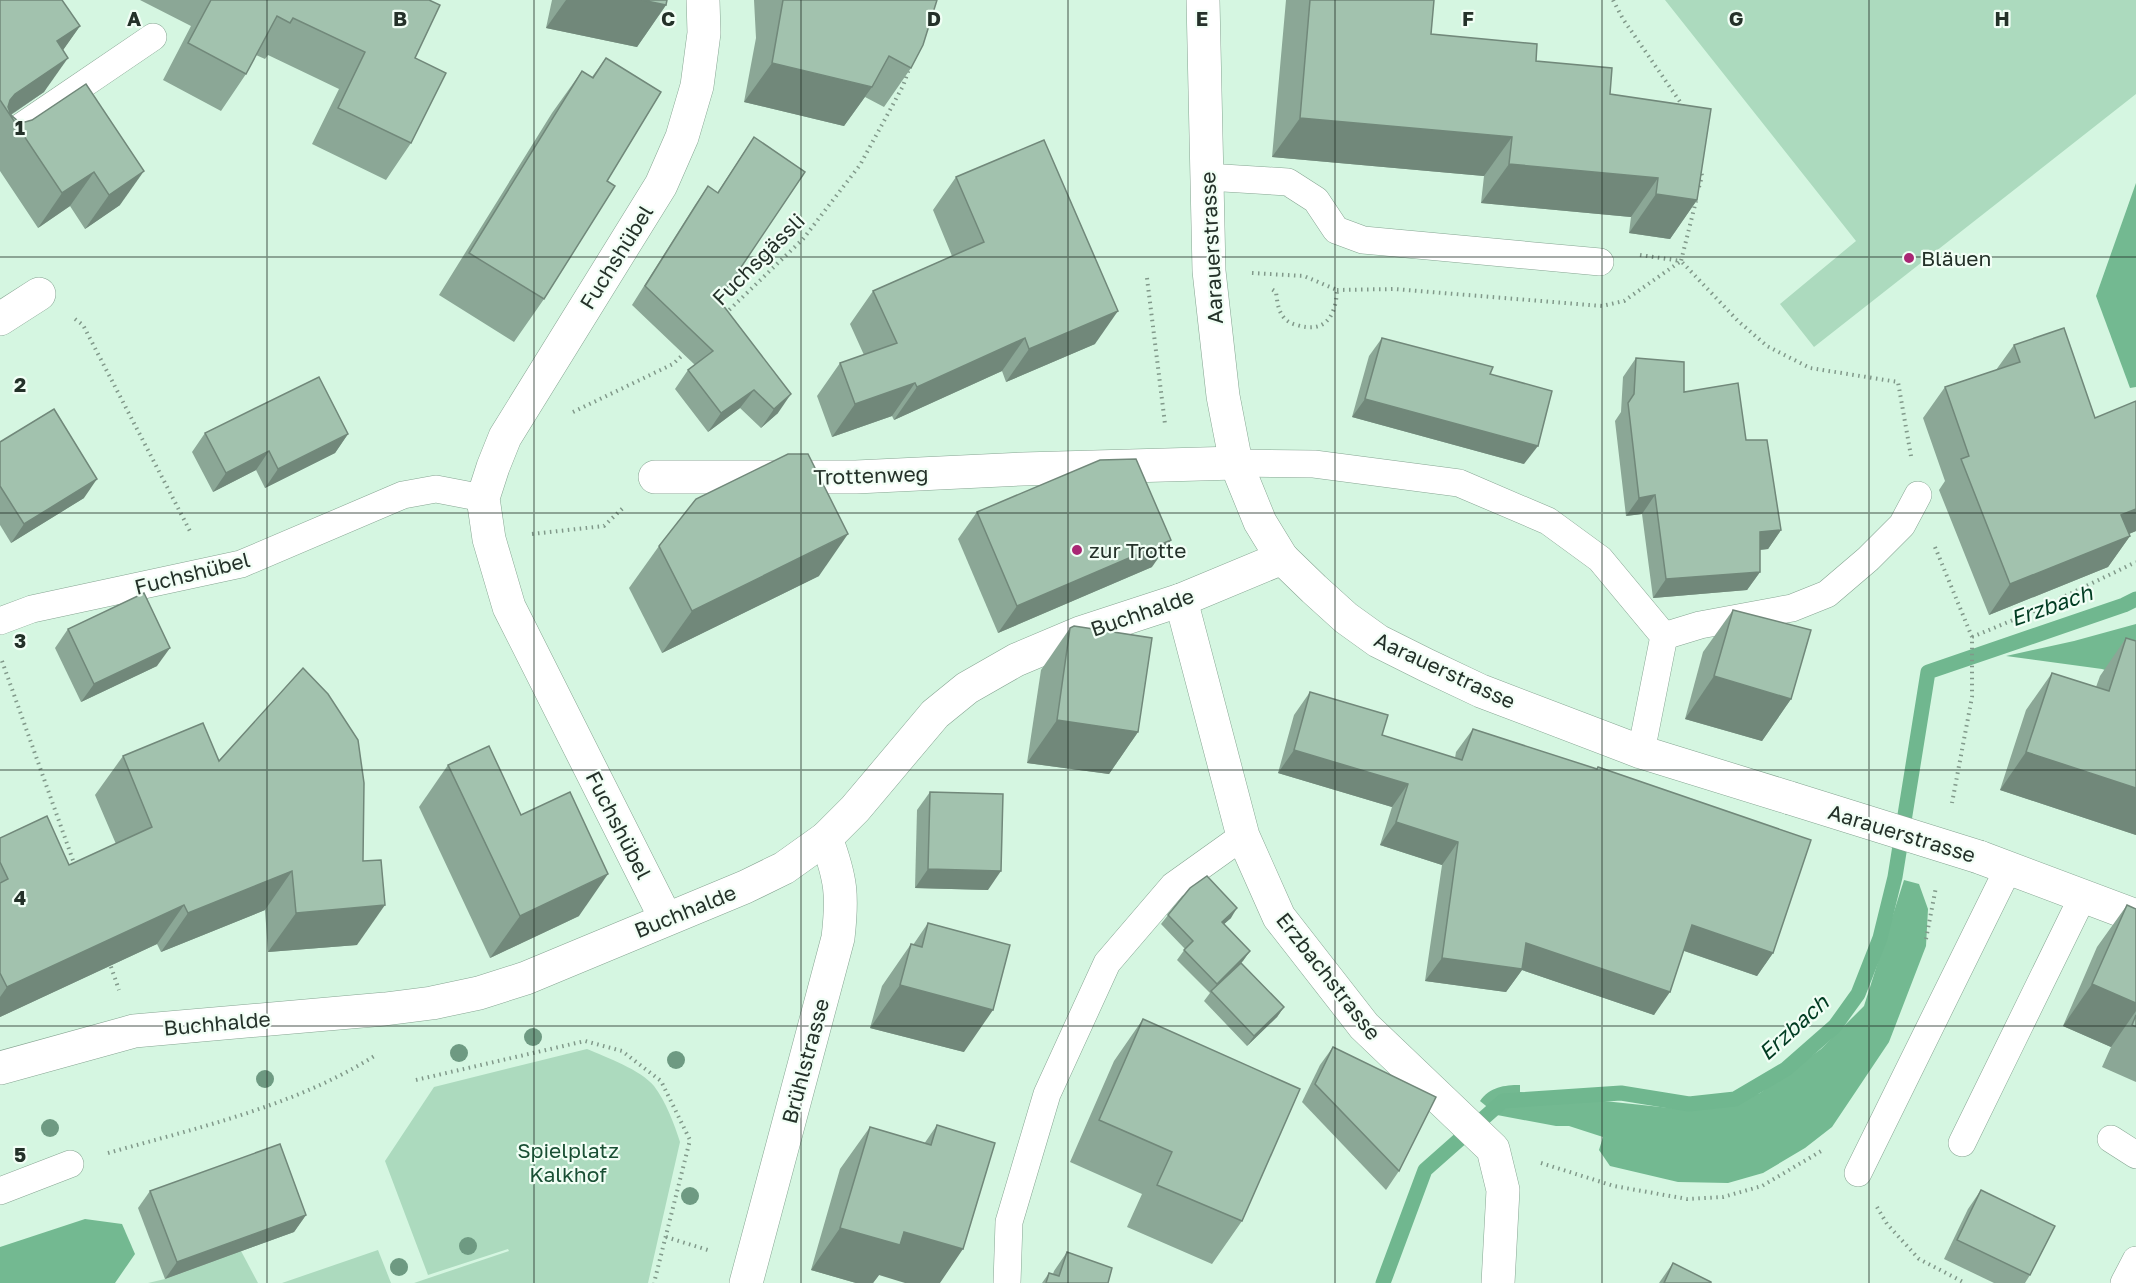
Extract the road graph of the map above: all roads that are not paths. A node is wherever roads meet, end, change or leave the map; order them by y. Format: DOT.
graph roads {
  1 [pos="703,0"];
  2 [pos="1203,0"];
  3 [pos="153,37"];
  4 [pos="0,141"];
  5 [pos="1207,177"];
  6 [pos="1600,262"];
  7 [pos="39,294"];
  8 [pos="0,319"];
  9 [pos="1236,464"];
  10 [pos="655,477"];
  11 [pos="1918,495"];
  12 [pos="483,498"];
  13 [pos="1282,558"];
  14 [pos="1181,600"];
  15 [pos="0,621"];
  16 [pos="1664,636"];
  17 [pos="1641,752"];
  18 [pos="1243,836"];
  19 [pos="826,838"];
  20 [pos="1994,862"];
  21 [pos="2083,896"];
  22 [pos="2136,916"];
  23 [pos="666,919"];
  24 [pos="0,1068"];
  25 [pos="2111,1139"];
  26 [pos="1962,1143"];
  27 [pos="2136,1155"];
  28 [pos="70,1164"];
  29 [pos="1858,1173"];
  30 [pos="0,1191"];
  31 [pos="2136,1260"];
  32 [pos="746,1283"];
  33 [pos="1007,1283"];
  34 [pos="1498,1283"];
  35 [pos="2124,1283"];
  1 -- 12 [label="street, Fuchshübel"];
  2 -- 5 [label="street, Aarauerstrasse"];
  3 -- 4 [label="lane"];
  5 -- 6 [label="lane"];
  5 -- 9 [label="street, Aarauerstrasse"];
  7 -- 8 [label="street"];
  9 -- 10 [label="street, Trottenweg"];
  9 -- 13 [label="street, Aarauerstrasse"];
  9 -- 16 [label="lane"];
  11 -- 16 [label="lane"];
  12 -- 15 [label="lane, Fuchshübel"];
  12 -- 23 [label="street, Fuchshübel"];
  13 -- 14 [label="street, Buchhalde"];
  13 -- 17 [label="street, Aarauerstrasse"];
  14 -- 18 [label="street, Erzbachstrasse"];
  14 -- 19 [label="street, Buchhalde"];
  16 -- 17 [label="lane"];
  17 -- 20 [label="street, Aarauerstrasse, bridge"];
  18 -- 33 [label="lane"];
  18 -- 34 [label="street, Erzbachstrasse"];
  19 -- 23 [label="street, Buchhalde"];
  19 -- 32 [label="street, Brühlstrasse"];
  20 -- 21 [label="street, Aarauerstrasse"];
  20 -- 29 [label="lane"];
  21 -- 22 [label="street, Aarauerstrasse"];
  21 -- 26 [label="lane"];
  23 -- 24 [label="street, Buchhalde"];
  25 -- 27 [label="lane"];
  28 -- 30 [label="lane"];
  31 -- 35 [label="lane"];
}
